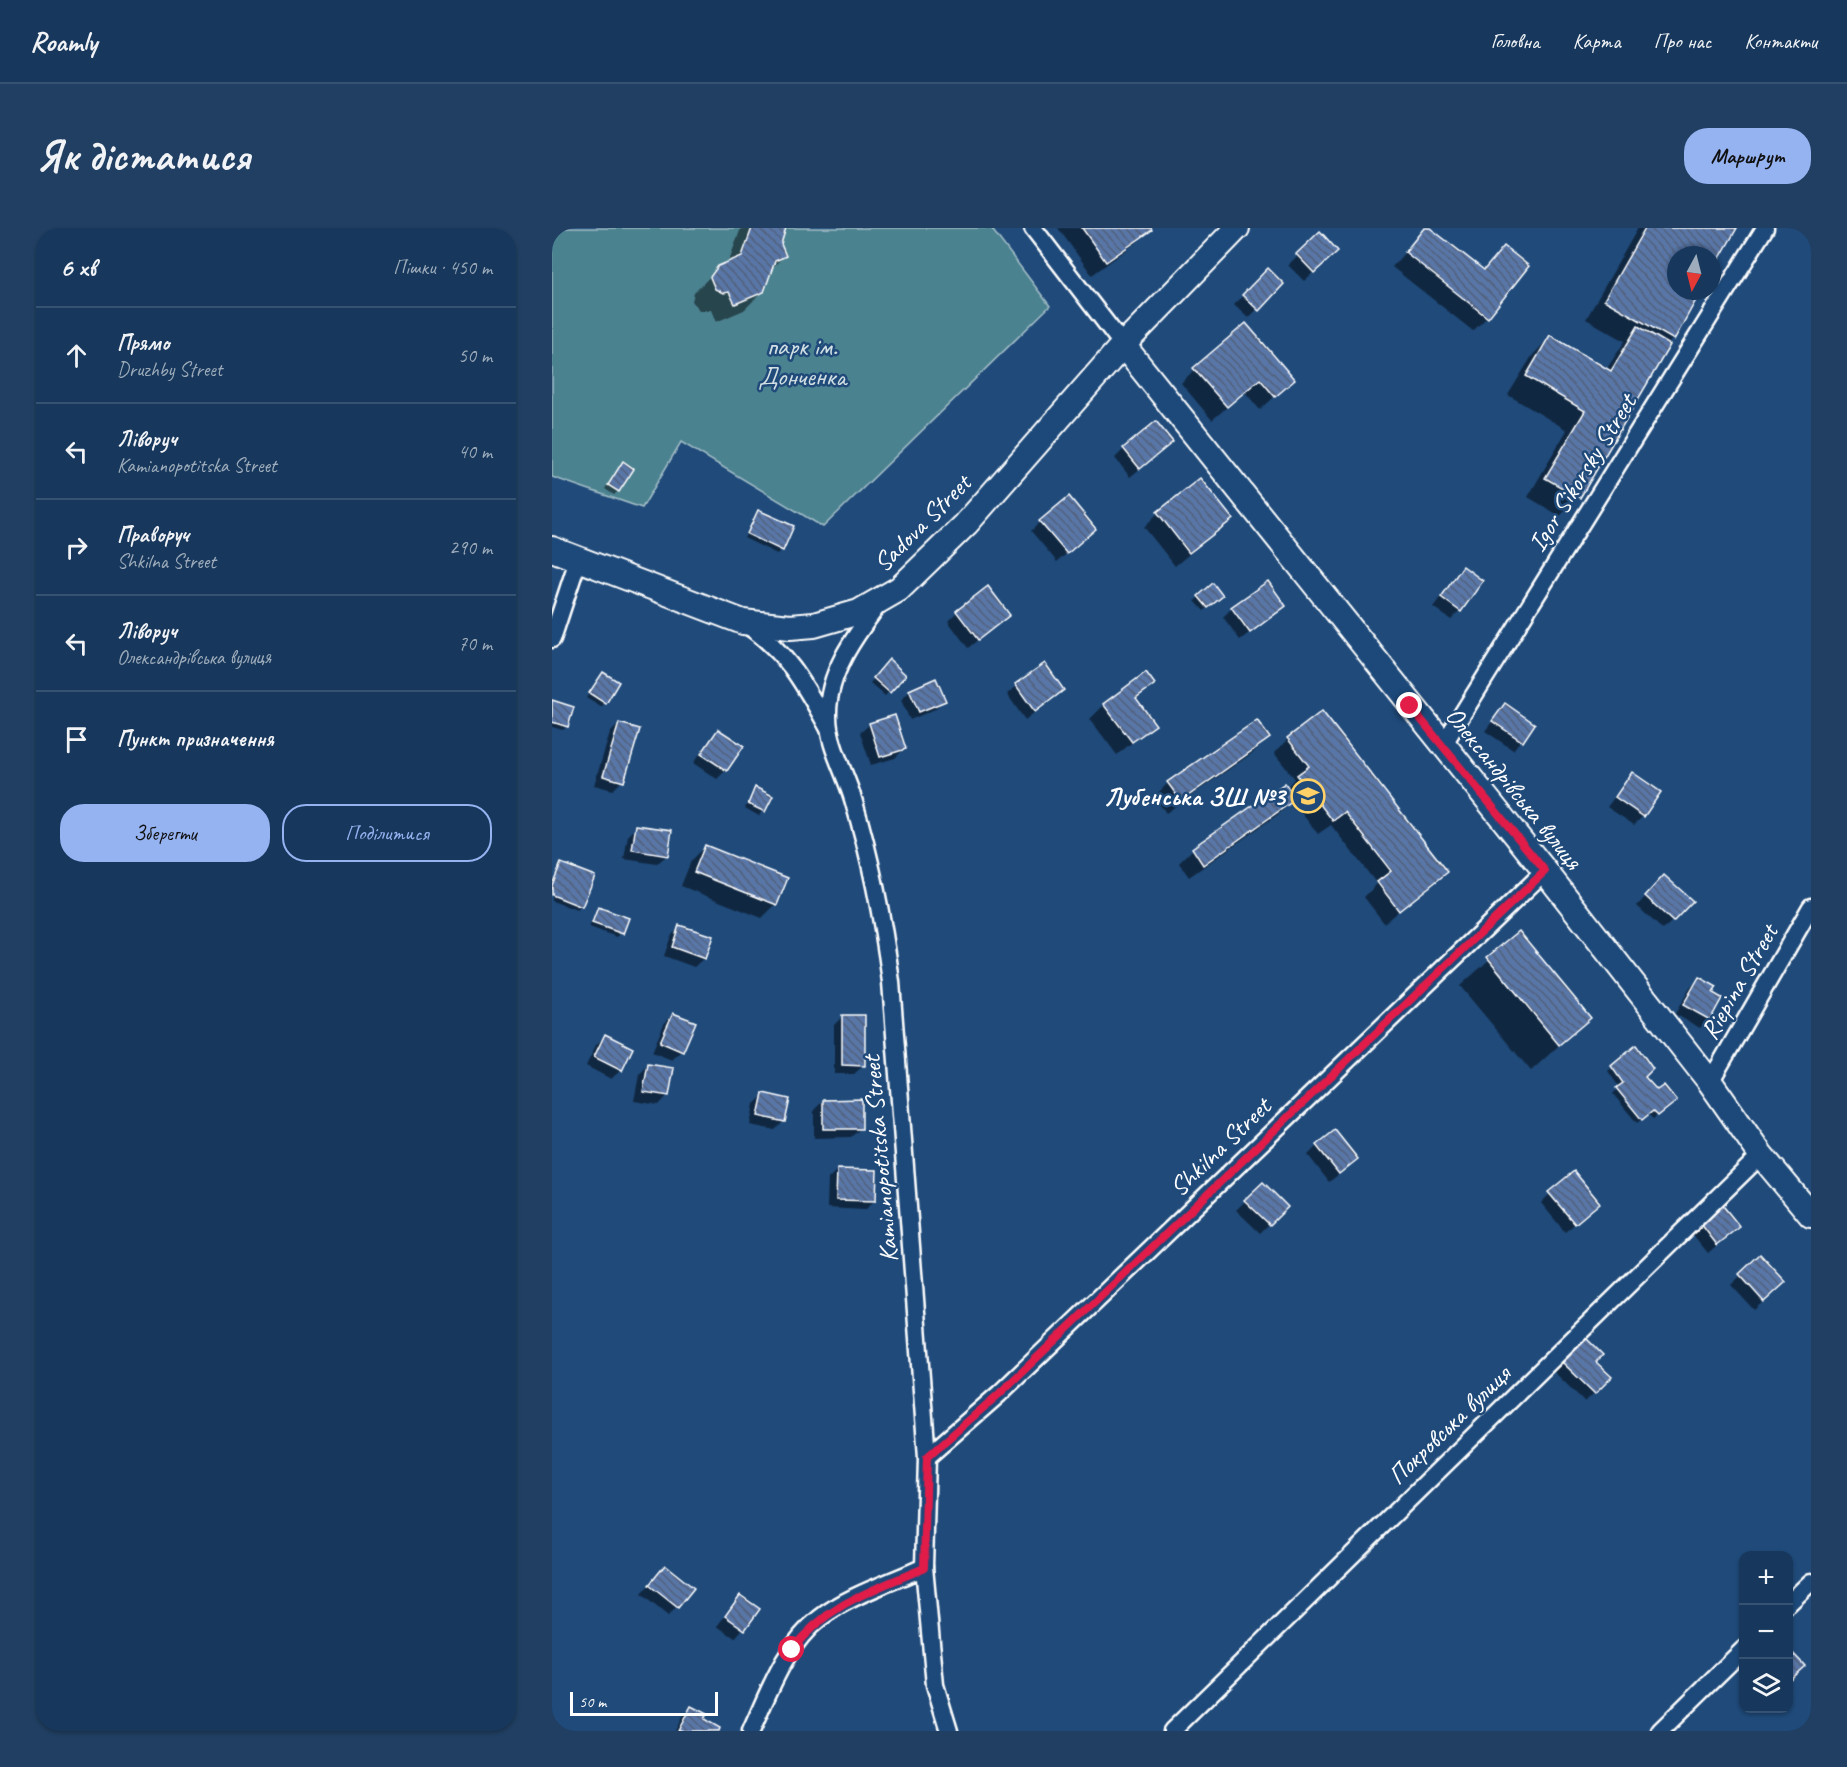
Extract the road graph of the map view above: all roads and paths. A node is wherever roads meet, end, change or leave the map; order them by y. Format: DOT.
graph roads {
  1 [pos="1033,228"];
  2 [pos="1237,228"];
  3 [pos="1765,228"];
  4 [pos="1123,345"];
  5 [pos="552,549"];
  6 [pos="578,560"];
  7 [pos="880,602"];
  8 [pos="743,622"];
  9 [pos="552,639"];
  10 [pos="830,730"];
  11 [pos="1443,745"];
  12 [pos="1545,871"];
  13 [pos="1811,907"];
  14 [pos="1710,1082"];
  15 [pos="1761,1155"];
  16 [pos="1811,1215"];
  17 [pos="927,1457"];
  18 [pos="924,1568"];
  19 [pos="1811,1582"];
  20 [pos="1793,1599"];
  21 [pos="1739,1652"];
  22 [pos="751,1731"];
  23 [pos="948,1731"];
  24 [pos="1172,1731"];
  25 [pos="1660,1731"];
  1 -- 4 [label="street"];
  2 -- 4 [label="main road, Sadova Street"];
  3 -- 11 [label="street, Igor Sikorsky Street"];
  4 -- 7 [label="main road, Sadova Street"];
  4 -- 11 [label="main road, Олександрівська вулиця"];
  5 -- 6 [label="main road, Sadova Street"];
  6 -- 8 [label="main road, Sadova Street"];
  6 -- 9 [label="street"];
  7 -- 8 [label="main road, Sadova Street"];
  7 -- 10 [label="street, Kamianopotitska Street"];
  8 -- 10 [label="street"];
  10 -- 17 [label="street, Kamianopotitska Street"];
  11 -- 12 [label="main road, Олександрівська вулиця"];
  12 -- 14 [label="main road, Олександрівська вулиця"];
  12 -- 17 [label="street, Shkilna Street"];
  13 -- 14 [label="street, Riepina Street"];
  14 -- 15 [label="main road, Олександрівська вулиця"];
  15 -- 16 [label="main road, Олександрівська вулиця"];
  15 -- 24 [label="street, Покровська вулиця"];
  17 -- 18 [label="street, Kamianopotitska Street"];
  18 -- 22 [label="street"];
  18 -- 23 [label="street, Kamianopotitska Street"];
  19 -- 20 [label="street"];
  21 -- 25 [label="street"];
}
